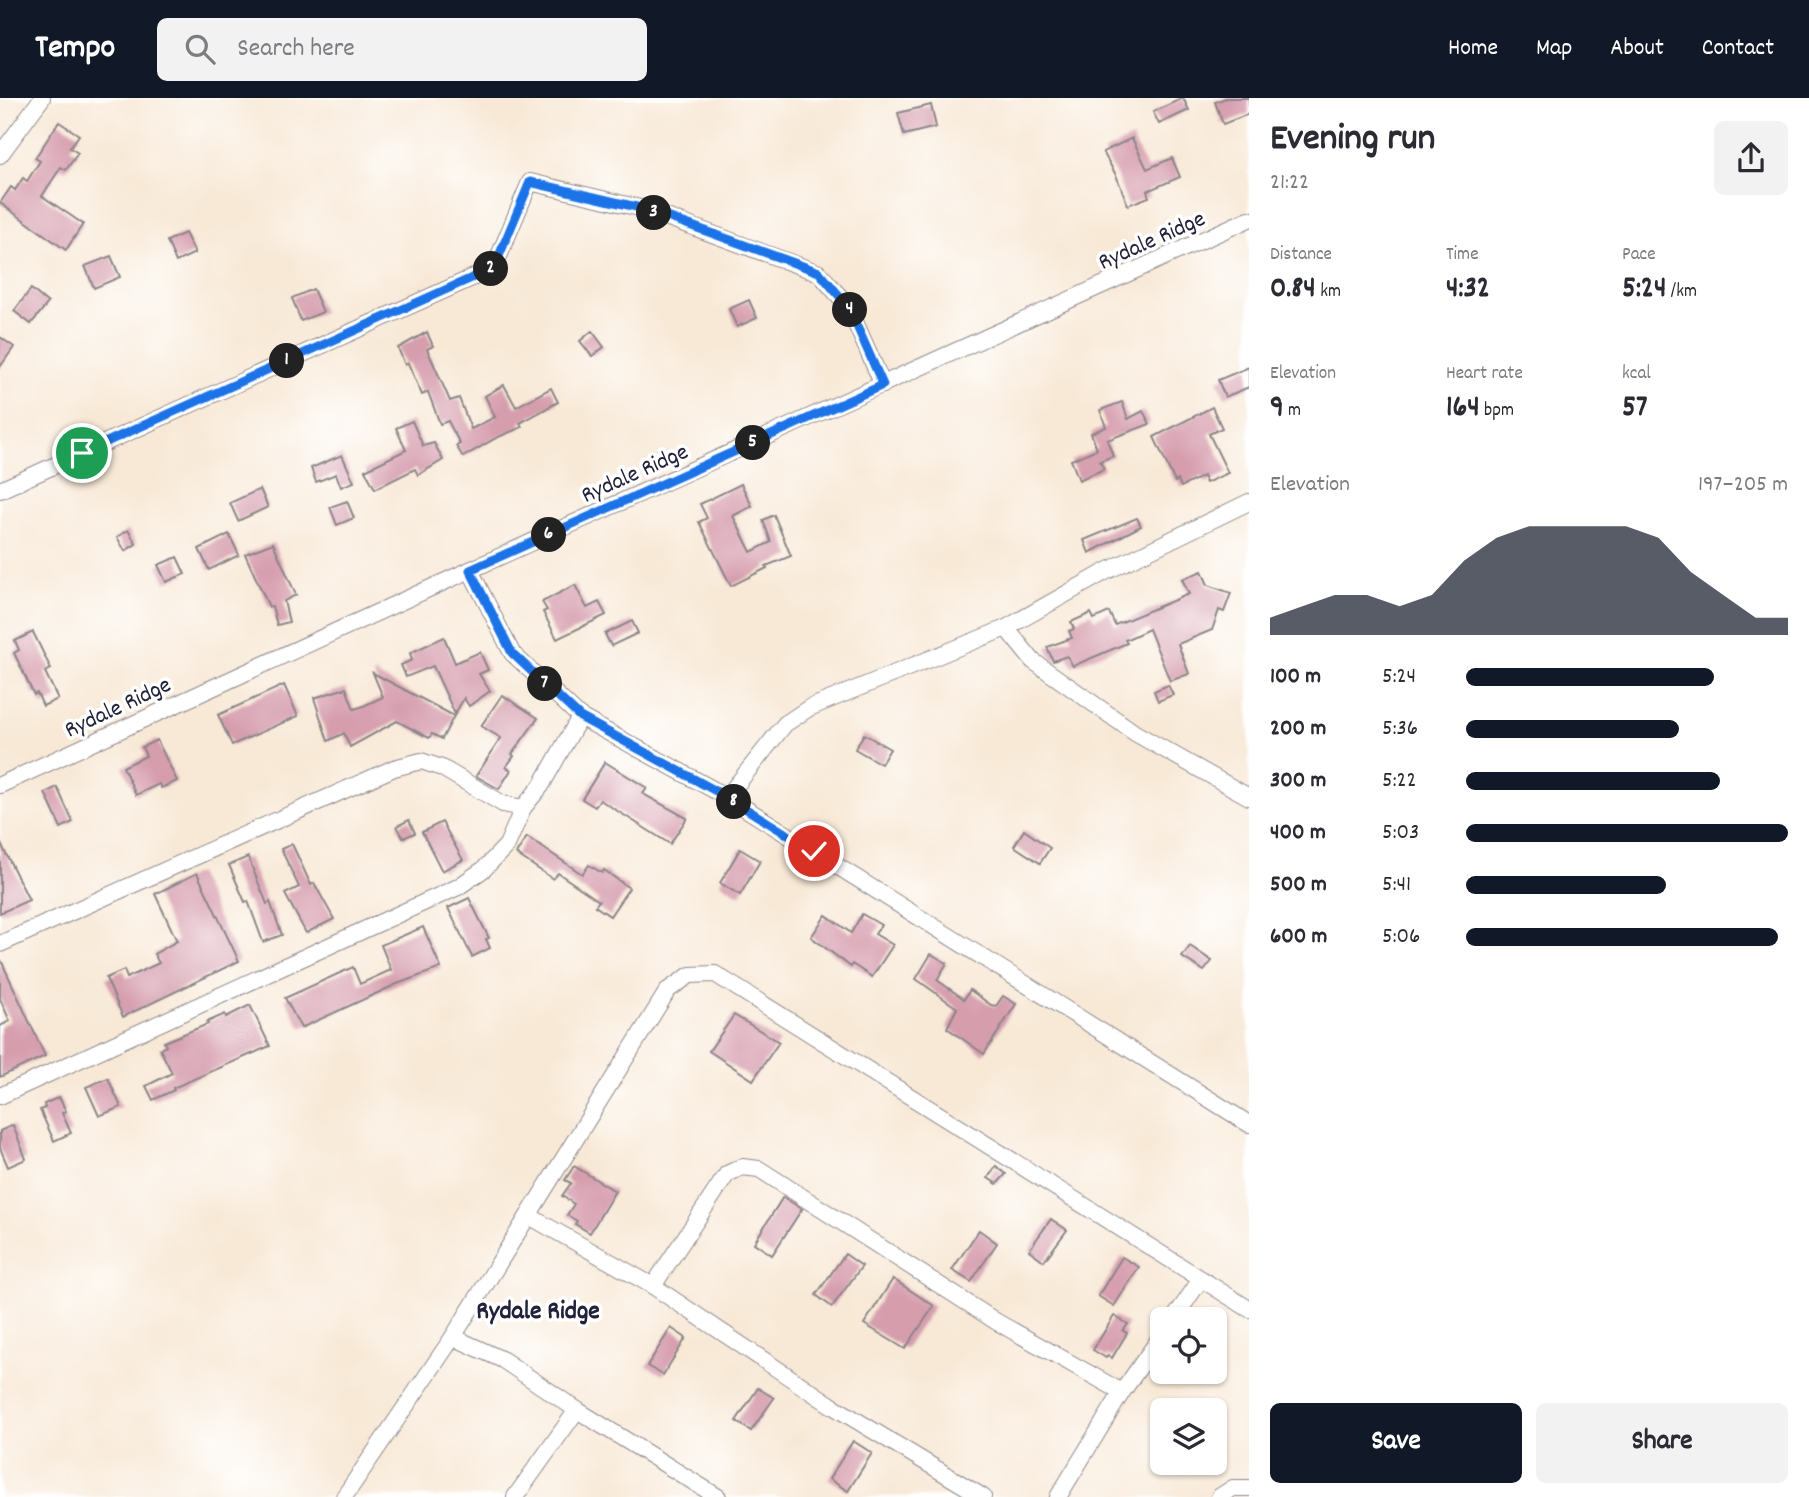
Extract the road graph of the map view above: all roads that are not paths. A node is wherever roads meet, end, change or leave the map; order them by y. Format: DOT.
graph roads {
  1 [pos="42,98"];
  2 [pos="0,155"];
  3 [pos="1249,219"];
  4 [pos="883,385"];
  5 [pos="0,490"];
  6 [pos="1249,502"];
  7 [pos="470,570"];
  8 [pos="1006,628"];
  9 [pos="580,717"];
  10 [pos="0,785"];
  11 [pos="727,797"];
  12 [pos="1249,797"];
  13 [pos="523,808"];
  14 [pos="0,944"];
  15 [pos="0,1096"];
  16 [pos="1249,1124"];
  17 [pos="529,1216"];
  18 [pos="1201,1279"];
  19 [pos="653,1286"];
  20 [pos="1182,1307"];
  21 [pos="1249,1309"];
  22 [pos="453,1337"];
  23 [pos="1150,1352"];
  24 [pos="1122,1392"];
  25 [pos="577,1410"];
  26 [pos="1249,1488"];
  27 [pos="344,1497"];
  28 [pos="514,1497"];
  29 [pos="718,1497"];
  30 [pos="983,1497"];
  31 [pos="1058,1497"];
  32 [pos="1219,1497"];
  1 -- 2 [label="street"];
  3 -- 4 [label="street, Rydale Ridge"];
  4 -- 5 [label="street"];
  4 -- 7 [label="street, Rydale Ridge"];
  6 -- 8 [label="street"];
  7 -- 9 [label="street"];
  7 -- 10 [label="street, Rydale Ridge"];
  8 -- 11 [label="street"];
  8 -- 12 [label="street"];
  9 -- 11 [label="street"];
  9 -- 13 [label="street"];
  11 -- 16 [label="street"];
  13 -- 14 [label="street"];
  13 -- 15 [label="street"];
  17 -- 18 [label="street"];
  17 -- 19 [label="street"];
  17 -- 22 [label="street"];
  18 -- 20 [label="street"];
  18 -- 21 [label="street"];
  19 -- 24 [label="street"];
  19 -- 30 [label="street"];
  22 -- 25 [label="street"];
  22 -- 27 [label="street"];
  23 -- 24 [label="street"];
  24 -- 31 [label="street"];
  25 -- 28 [label="street"];
  25 -- 29 [label="street"];
  26 -- 32 [label="street"];
}
